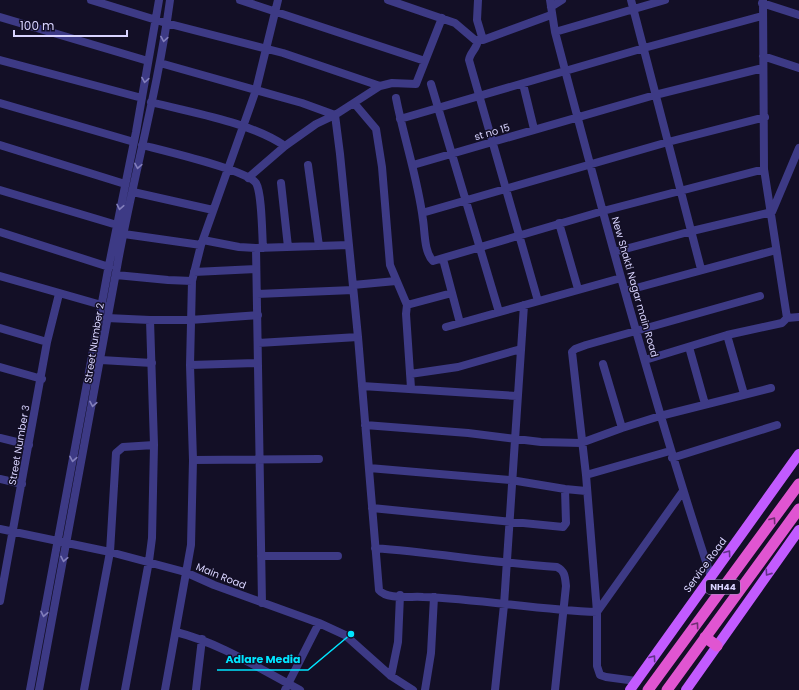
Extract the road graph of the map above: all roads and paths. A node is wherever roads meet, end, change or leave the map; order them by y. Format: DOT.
graph roads {
  1 [pos="91,0"];
  2 [pos="159,0"];
  3 [pos="170,0"];
  4 [pos="240,0"];
  5 [pos="278,0"];
  6 [pos="388,0"];
  7 [pos="478,0"];
  8 [pos="562,0"];
  9 [pos="630,0"];
  10 [pos="665,0"];
  11 [pos="763,1"];
  12 [pos="413,4"];
  13 [pos="551,7"];
  14 [pos="633,9"];
  15 [pos="276,10"];
  16 [pos="799,15"];
  17 [pos="762,16"];
  18 [pos="0,17"];
  19 [pos="442,18"];
  20 [pos="155,20"];
  21 [pos="166,23"];
  22 [pos="555,32"];
  23 [pos="480,40"];
  24 [pos="644,48"];
  25 [pos="266,49"];
  26 [pos="763,56"];
  27 [pos="0,60"];
  28 [pos="148,61"];
  29 [pos="425,61"];
  30 [pos="160,63"];
  31 [pos="763,68"];
  32 [pos="799,68"];
  33 [pos="565,72"];
  34 [pos="431,84"];
  35 [pos="523,84"];
  36 [pos="380,86"];
  37 [pos="256,90"];
  38 [pos="655,95"];
  39 [pos="478,96"];
  40 [pos="142,98"];
  41 [pos="396,98"];
  42 [pos="151,102"];
  43 [pos="0,103"];
  44 [pos="354,103"];
  45 [pos="438,108"];
  46 [pos="335,115"];
  47 [pos="577,117"];
  48 [pos="765,117"];
  49 [pos="400,119"];
  50 [pos="242,127"];
  51 [pos="534,130"];
  52 [pos="134,142"];
  53 [pos="668,142"];
  54 [pos="491,143"];
  55 [pos="0,145"];
  56 [pos="142,145"];
  57 [pos="285,146"];
  58 [pos="799,148"];
  59 [pos="452,153"];
  60 [pos="591,164"];
  61 [pos="308,165"];
  62 [pos="413,166"];
  63 [pos="227,169"];
  64 [pos="764,169"];
  65 [pos="248,178"];
  66 [pos="281,183"];
  67 [pos="125,184"];
  68 [pos="505,188"];
  69 [pos="0,190"];
  70 [pos="133,192"];
  71 [pos="681,192"];
  72 [pos="465,201"];
  73 [pos="213,210"];
  74 [pos="603,211"];
  75 [pos="772,212"];
  76 [pos="422,213"];
  77 [pos="559,223"];
  78 [pos="117,225"];
  79 [pos="692,231"];
  80 [pos="0,232"];
  81 [pos="124,234"];
  82 [pos="518,235"];
  83 [pos="202,242"];
  84 [pos="349,245"];
  85 [pos="320,246"];
  86 [pos="480,246"];
  87 [pos="288,247"];
  88 [pos="259,248"];
  89 [pos="776,250"];
  90 [pos="614,252"];
  91 [pos="443,259"];
  92 [pos="108,267"];
  93 [pos="256,269"];
  94 [pos="701,270"];
  95 [pos="0,276"];
  96 [pos="116,276"];
  97 [pos="193,276"];
  98 [pos="621,278"];
  99 [pos="396,281"];
  100 [pos="353,288"];
  101 [pos="578,289"];
  102 [pos="625,291"];
  103 [pos="452,293"];
  104 [pos="59,294"];
  105 [pos="257,294"];
  106 [pos="760,296"];
  107 [pos="538,301"];
  108 [pos="407,304"];
  109 [pos="524,305"];
  110 [pos="105,306"];
  111 [pos="499,312"];
  112 [pos="258,315"];
  113 [pos="799,317"];
  114 [pos="107,318"];
  115 [pos="787,318"];
  116 [pos="150,320"];
  117 [pos="190,320"];
  118 [pos="460,323"];
  119 [pos="446,327"];
  120 [pos="0,328"];
  121 [pos="636,331"];
  122 [pos="727,335"];
  123 [pos="358,337"];
  124 [pos="47,342"];
  125 [pos="258,343"];
  126 [pos="689,347"];
  127 [pos="521,349"];
  128 [pos="101,360"];
  129 [pos="645,360"];
  130 [pos="152,363"];
  131 [pos="257,363"];
  132 [pos="603,364"];
  133 [pos="190,365"];
  134 [pos="0,367"];
  135 [pos="410,374"];
  136 [pos="42,379"];
  137 [pos="362,386"];
  138 [pos="411,388"];
  139 [pos="771,388"];
  140 [pos="744,394"];
  141 [pos="517,396"];
  142 [pos="705,404"];
  143 [pos="660,416"];
  144 [pos="365,425"];
  145 [pos="777,425"];
  146 [pos="622,428"];
  147 [pos="0,438"];
  148 [pos="515,438"];
  149 [pos="581,443"];
  150 [pos="30,445"];
  151 [pos="154,445"];
  152 [pos="799,454"];
  153 [pos="671,455"];
  154 [pos="258,458"];
  155 [pos="319,459"];
  156 [pos="193,460"];
  157 [pos="369,468"];
  158 [pos="586,475"];
  159 [pos="0,479"];
  160 [pos="511,480"];
  161 [pos="22,484"];
  162 [pos="799,484"];
  163 [pos="565,490"];
  164 [pos="586,491"];
  165 [pos="683,491"];
  166 [pos="372,508"];
  167 [pos="799,509"];
  168 [pos="509,523"];
  169 [pos="0,529"];
  170 [pos="14,533"];
  171 [pos="798,533"];
  172 [pos="58,542"];
  173 [pos="68,544"];
  174 [pos="375,548"];
  175 [pos="110,552"];
  176 [pos="262,556"];
  177 [pos="338,556"];
  178 [pos="150,561"];
  179 [pos="506,564"];
  180 [pos="185,572"];
  181 [pos="711,577"];
  182 [pos="2,579"];
  183 [pos="400,596"];
  184 [pos="434,597"];
  185 [pos="0,600"];
  186 [pos="262,603"];
  187 [pos="504,605"];
  188 [pos="563,611"];
  189 [pos="597,612"];
  190 [pos="319,623"];
  191 [pos="176,632"];
  192 [pos="705,637"];
  193 [pos="202,639"];
  194 [pos="717,646"];
  195 [pos="391,676"];
  196 [pos="636,681"];
  197 [pos="286,687"];
  198 [pos="30,690"];
  199 [pos="39,690"];
  200 [pos="84,690"];
  201 [pos="125,690"];
  202 [pos="165,690"];
  203 [pos="196,690"];
  204 [pos="300,690"];
  205 [pos="413,690"];
  206 [pos="425,690"];
  207 [pos="494,690"];
  208 [pos="556,690"];
  209 [pos="630,690"];
  210 [pos="648,690"];
  211 [pos="667,690"];
  212 [pos="686,690"];
  1 -- 20 [label="street"];
  2 -- 20 [label="street"];
  3 -- 21 [label="street, Street Number 2"];
  4 -- 15 [label="street"];
  5 -- 15 [label="street"];
  6 -- 12 [label="street"];
  7 -- 23 [label="street"];
  8 -- 13 [label="street"];
  9 -- 14 [label="street"];
  10 -- 14 [label="street"];
  11 -- 16 [label="street"];
  11 -- 17 [label="street"];
  12 -- 19 [label="street"];
  13 -- 22 [label="street, New Shakti Nagar main Road"];
  13 -- 23 [label="street"];
  14 -- 22 [label="street"];
  14 -- 24 [label="street"];
  15 -- 25 [label="street"];
  15 -- 29 [label="street"];
  17 -- 24 [label="street"];
  17 -- 26 [label="street"];
  18 -- 28 [label="street"];
  19 -- 23 [label="street"];
  19 -- 29 [label="street"];
  20 -- 21 [label="street"];
  20 -- 28 [label="street"];
  21 -- 25 [label="street"];
  21 -- 30 [label="street, Street Number 2, one-way"];
  22 -- 33 [label="street, New Shakti Nagar main Road"];
  23 -- 39 [label="street"];
  24 -- 33 [label="street"];
  24 -- 38 [label="street"];
  25 -- 36 [label="street"];
  25 -- 37 [label="street"];
  26 -- 31 [label="street"];
  26 -- 32 [label="street"];
  27 -- 40 [label="street"];
  28 -- 40 [label="street, one-way"];
  29 -- 36 [label="street"];
  30 -- 37 [label="street"];
  30 -- 42 [label="street, Street Number 2"];
  31 -- 38 [label="street, st no 15"];
  31 -- 48 [label="street"];
  33 -- 35 [label="street"];
  33 -- 47 [label="street, New Shakti Nagar main Road"];
  34 -- 45 [label="street"];
  35 -- 39 [label="street"];
  35 -- 51 [label="street"];
  36 -- 44 [label="street"];
  37 -- 46 [label="street"];
  37 -- 50 [label="street"];
  38 -- 47 [label="street, st no 15"];
  38 -- 53 [label="street"];
  39 -- 45 [label="street"];
  39 -- 54 [label="street"];
  40 -- 52 [label="street"];
  41 -- 49 [label="street"];
  42 -- 50 [label="street"];
  42 -- 56 [label="street, Street Number 2"];
  43 -- 52 [label="street"];
  44 -- 46 [label="street"];
  44 -- 99 [label="street"];
  45 -- 49 [label="street"];
  45 -- 59 [label="street"];
  46 -- 57 [label="street"];
  46 -- 84 [label="street"];
  47 -- 51 [label="street, st no 15"];
  47 -- 60 [label="street, New Shakti Nagar main Road"];
  48 -- 53 [label="street"];
  48 -- 64 [label="street"];
  49 -- 62 [label="street"];
  50 -- 57 [label="street"];
  50 -- 63 [label="street"];
  51 -- 54 [label="street, st no 15"];
  52 -- 67 [label="street"];
  53 -- 60 [label="street"];
  53 -- 71 [label="street"];
  54 -- 59 [label="street, st no 15"];
  54 -- 68 [label="street"];
  55 -- 67 [label="street"];
  56 -- 63 [label="street"];
  56 -- 70 [label="street, Street Number 2, one-way"];
  57 -- 65 [label="street"];
  58 -- 75 [label="street"];
  59 -- 62 [label="street, st no 15"];
  59 -- 72 [label="street"];
  60 -- 68 [label="street"];
  60 -- 74 [label="street, New Shakti Nagar main Road"];
  61 -- 85 [label="street"];
  62 -- 76 [label="street"];
  63 -- 65 [label="street"];
  63 -- 73 [label="street"];
  64 -- 71 [label="street"];
  64 -- 75 [label="street"];
  65 -- 88 [label="street"];
  66 -- 87 [label="street"];
  67 -- 78 [label="street, one-way"];
  68 -- 72 [label="street"];
  68 -- 82 [label="street"];
  69 -- 78 [label="street"];
  70 -- 73 [label="street"];
  70 -- 81 [label="street, Street Number 2"];
  71 -- 74 [label="street"];
  71 -- 79 [label="street"];
  72 -- 76 [label="street"];
  72 -- 86 [label="street"];
  73 -- 83 [label="street"];
  74 -- 77 [label="street"];
  74 -- 90 [label="street, New Shakti Nagar main Road"];
  75 -- 79 [label="street"];
  75 -- 89 [label="street"];
  76 -- 91 [label="street"];
  77 -- 82 [label="street"];
  77 -- 101 [label="street"];
  78 -- 92 [label="street"];
  79 -- 90 [label="street"];
  79 -- 94 [label="street"];
  80 -- 92 [label="street"];
  81 -- 83 [label="street"];
  81 -- 96 [label="street, Street Number 2"];
  82 -- 86 [label="street"];
  82 -- 107 [label="street"];
  83 -- 88 [label="street"];
  83 -- 97 [label="street"];
  84 -- 85 [label="street"];
  84 -- 100 [label="street"];
  85 -- 87 [label="street"];
  86 -- 91 [label="street"];
  86 -- 111 [label="street"];
  87 -- 88 [label="street"];
  88 -- 93 [label="street"];
  89 -- 94 [label="street"];
  89 -- 115 [label="street"];
  90 -- 98 [label="street, New Shakti Nagar main Road"];
  91 -- 103 [label="street"];
  92 -- 110 [label="street"];
  93 -- 97 [label="street"];
  93 -- 105 [label="street"];
  94 -- 102 [label="street"];
  95 -- 104 [label="street"];
  96 -- 97 [label="street"];
  96 -- 110 [label="street, Street Number 2"];
  97 -- 117 [label="street"];
  98 -- 101 [label="street"];
  98 -- 102 [label="street, New Shakti Nagar main Road"];
  99 -- 100 [label="street"];
  99 -- 108 [label="street"];
  100 -- 105 [label="street"];
  100 -- 123 [label="street"];
  101 -- 107 [label="street"];
  102 -- 121 [label="street, New Shakti Nagar main Road"];
  103 -- 108 [label="street"];
  103 -- 118 [label="street"];
  104 -- 110 [label="street"];
  104 -- 124 [label="street, Street Number 3"];
  105 -- 112 [label="street"];
  106 -- 121 [label="street"];
  107 -- 109 [label="street"];
  108 -- 135 [label="street"];
  109 -- 111 [label="street"];
  109 -- 127 [label="street"];
  110 -- 114 [label="street, Street Number 2"];
  110 -- 172 [label="street, one-way"];
  111 -- 118 [label="street"];
  112 -- 117 [label="street"];
  112 -- 125 [label="street"];
  113 -- 115 [label="street"];
  114 -- 116 [label="street"];
  114 -- 128 [label="street, Street Number 2"];
  115 -- 122 [label="street"];
  116 -- 117 [label="street"];
  116 -- 130 [label="street"];
  117 -- 133 [label="street"];
  118 -- 119 [label="street"];
  120 -- 124 [label="street"];
  121 -- 129 [label="street, New Shakti Nagar main Road"];
  121 -- 149 [label="street"];
  122 -- 126 [label="street"];
  122 -- 140 [label="street"];
  123 -- 125 [label="street"];
  123 -- 137 [label="street"];
  124 -- 136 [label="street, Street Number 3"];
  125 -- 131 [label="street"];
  126 -- 129 [label="street"];
  126 -- 142 [label="street"];
  127 -- 135 [label="street"];
  127 -- 141 [label="street"];
  128 -- 130 [label="street"];
  128 -- 173 [label="street, Street Number 2, one-way"];
  129 -- 143 [label="street, New Shakti Nagar main Road"];
  130 -- 151 [label="street"];
  131 -- 133 [label="street"];
  131 -- 154 [label="street"];
  132 -- 146 [label="street"];
  133 -- 156 [label="street"];
  134 -- 136 [label="street"];
  135 -- 138 [label="street"];
  136 -- 150 [label="street, Street Number 3"];
  137 -- 138 [label="street"];
  137 -- 144 [label="street"];
  138 -- 141 [label="street"];
  139 -- 140 [label="street"];
  140 -- 142 [label="street"];
  141 -- 148 [label="street"];
  142 -- 143 [label="street"];
  143 -- 146 [label="street"];
  143 -- 153 [label="street, New Shakti Nagar main Road"];
  144 -- 148 [label="street"];
  144 -- 157 [label="street"];
  145 -- 153 [label="street"];
  146 -- 149 [label="street"];
  147 -- 150 [label="street"];
  148 -- 149 [label="street"];
  148 -- 160 [label="street"];
  149 -- 158 [label="street"];
  150 -- 161 [label="street, Street Number 3"];
  151 -- 175 [label="street"];
  151 -- 178 [label="street"];
  181 -- 152 [label="main road, Service Road, one-way"];
  153 -- 158 [label="street"];
  153 -- 165 [label="street, New Shakti Nagar main Road"];
  154 -- 155 [label="street"];
  154 -- 156 [label="street"];
  154 -- 176 [label="street"];
  156 -- 180 [label="street"];
  157 -- 160 [label="street"];
  157 -- 166 [label="street"];
  158 -- 164 [label="street"];
  159 -- 161 [label="street"];
  160 -- 163 [label="street"];
  160 -- 168 [label="street"];
  161 -- 170 [label="street, Street Number 3"];
  210 -- 162 [label="highway, NH44, one-way"];
  163 -- 164 [label="street"];
  163 -- 168 [label="street"];
  164 -- 189 [label="street"];
  165 -- 181 [label="street, New Shakti Nagar main Road"];
  165 -- 189 [label="street"];
  166 -- 168 [label="street"];
  166 -- 174 [label="street"];
  167 -- 192 [label="highway, NH44"];
  168 -- 179 [label="street"];
  169 -- 170 [label="street, Main Road"];
  170 -- 172 [label="street, Main Road"];
  170 -- 182 [label="street, Street Number 3"];
  171 -- 194 [label="main road, one-way"];
  172 -- 173 [label="street, Main Road"];
  172 -- 198 [label="street, one-way"];
  173 -- 175 [label="street, Main Road"];
  173 -- 199 [label="street, Street Number 2, one-way"];
  174 -- 179 [label="street"];
  174 -- 183 [label="street"];
  175 -- 178 [label="street, Main Road"];
  175 -- 200 [label="street"];
  176 -- 177 [label="street"];
  176 -- 186 [label="street"];
  178 -- 180 [label="street, Main Road"];
  178 -- 201 [label="street"];
  179 -- 187 [label="street"];
  179 -- 188 [label="street"];
  180 -- 186 [label="street, Main Road"];
  180 -- 191 [label="street"];
  196 -- 181 [label="main road, Service Road, one-way"];
  182 -- 185 [label="street, Street Number 3"];
  183 -- 184 [label="street"];
  183 -- 195 [label="street"];
  184 -- 187 [label="street"];
  184 -- 206 [label="street"];
  186 -- 190 [label="street, Main Road"];
  187 -- 188 [label="street"];
  187 -- 207 [label="street"];
  188 -- 189 [label="street"];
  188 -- 208 [label="street"];
  189 -- 196 [label="street"];
  190 -- 195 [label="street, Main Road"];
  190 -- 197 [label="street"];
  191 -- 193 [label="street"];
  191 -- 202 [label="street"];
  192 -- 194 [label="highway"];
  192 -- 211 [label="highway, NH44"];
  193 -- 197 [label="street"];
  193 -- 203 [label="street"];
  194 -- 212 [label="main road"];
  195 -- 205 [label="street, Main Road"];
  196 -- 209 [label="main road, Service Road"];
  197 -- 204 [label="street"];
}
